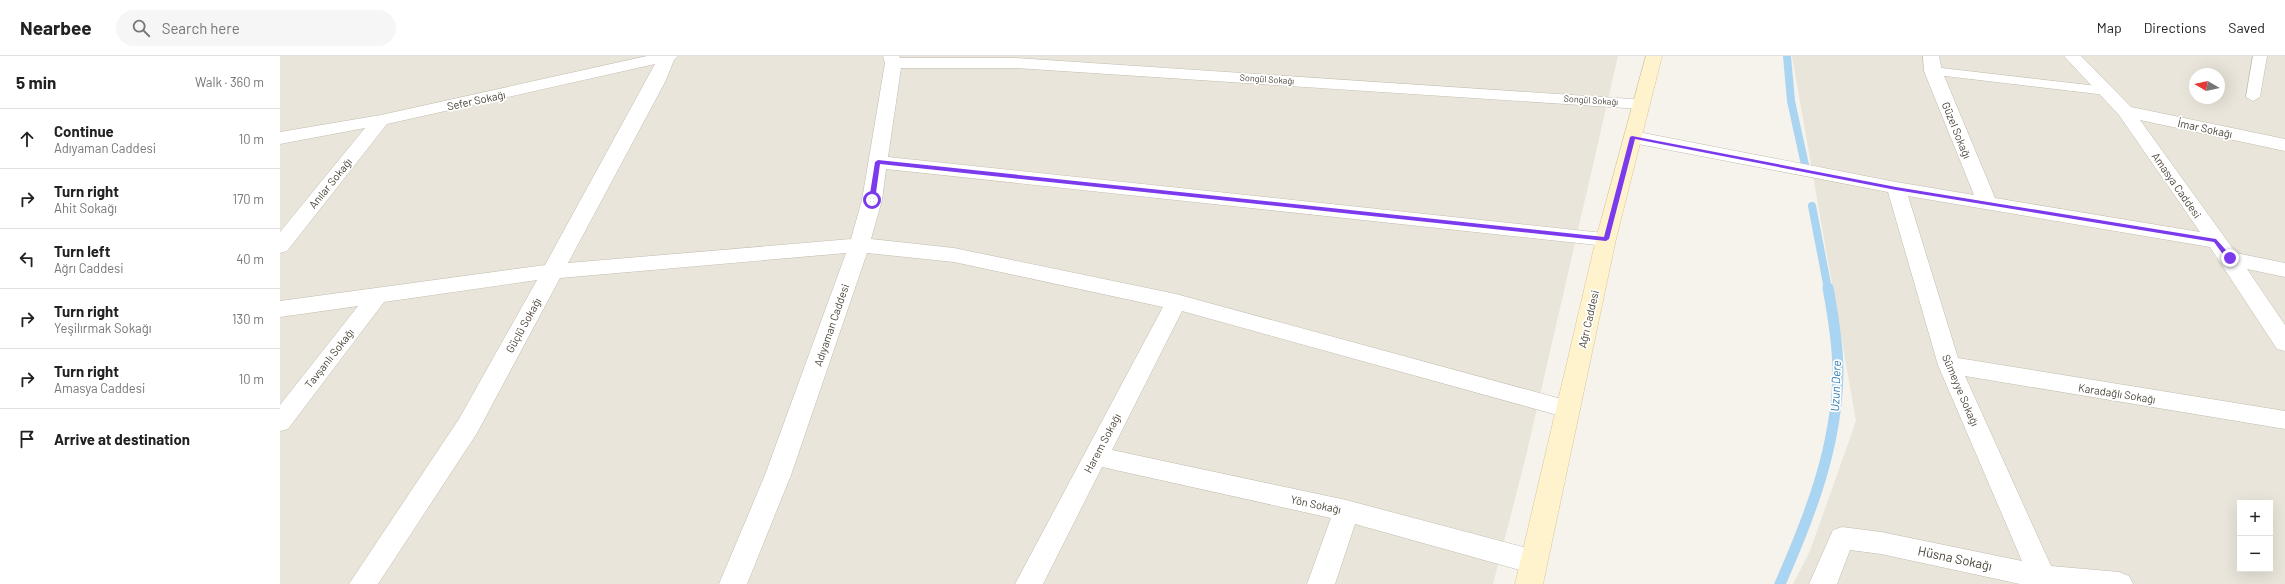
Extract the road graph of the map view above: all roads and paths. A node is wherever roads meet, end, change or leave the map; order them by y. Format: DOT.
graph roads {
  1 [pos="668,56"];
  2 [pos="1654,56"];
  3 [pos="2072,56"];
  4 [pos="2260,56"];
  5 [pos="892,59"];
  6 [pos="1932,64"];
  7 [pos="2106,91"];
  8 [pos="2253,96"];
  9 [pos="1642,104"];
  10 [pos="2124,110"];
  11 [pos="381,120"];
  12 [pos="1632,137"];
  13 [pos="280,138"];
  14 [pos="2285,145"];
  15 [pos="878,162"];
  16 [pos="1896,188"];
  17 [pos="1986,203"];
  18 [pos="1606,239"];
  19 [pos="2216,241"];
  20 [pos="859,244"];
  21 [pos="280,246"];
  22 [pos="2230,258"];
  23 [pos="2285,270"];
  24 [pos="553,271"];
  25 [pos="378,295"];
  26 [pos="1176,302"];
  27 [pos="280,309"];
  28 [pos="2285,343"];
  29 [pos="1949,365"];
  30 [pos="1568,409"];
  31 [pos="2285,420"];
  32 [pos="280,422"];
  33 [pos="1096,456"];
  34 [pos="1346,511"];
  35 [pos="1532,573"];
  36 [pos="2044,580"];
  37 [pos="363,584"];
  38 [pos="733,584"];
  39 [pos="1029,584"];
  40 [pos="1321,584"];
  41 [pos="1823,584"];
  42 [pos="2118,584"];
  1 -- 11 [label="street, Sefer Sokağı"];
  1 -- 24 [label="street, Güçlü Sokağı"];
  2 -- 9 [label="main road, Ağrı Caddesi"];
  3 -- 7 [label="street, Amasya Caddesi"];
  4 -- 8 [label="lane"];
  5 -- 9 [label="street, Songül Sokağı"];
  5 -- 15 [label="street, Adıyaman Caddesi"];
  6 -- 7 [label="lane"];
  6 -- 17 [label="street, Güzel Sokağı"];
  7 -- 10 [label="street, Amasya Caddesi"];
  9 -- 12 [label="main road, Ağrı Caddesi"];
  10 -- 14 [label="street, İmar Sokağı"];
  10 -- 19 [label="street, Amasya Caddesi"];
  11 -- 13 [label="street, Sefer Sokağı"];
  11 -- 21 [label="street, Anılar Sokağı"];
  12 -- 16 [label="street"];
  12 -- 18 [label="main road, Ağrı Caddesi"];
  15 -- 18 [label="street"];
  15 -- 20 [label="street, Adıyaman Caddesi"];
  16 -- 17 [label="street"];
  16 -- 29 [label="street, Sümeyye Sokağı"];
  17 -- 19 [label="street"];
  18 -- 30 [label="main road, Ağrı Caddesi"];
  19 -- 22 [label="street, Amasya Caddesi"];
  20 -- 24 [label="street"];
  20 -- 26 [label="street"];
  20 -- 38 [label="street, Adıyaman Caddesi"];
  22 -- 23 [label="street"];
  22 -- 28 [label="street, Amasya Caddesi"];
  24 -- 25 [label="street"];
  24 -- 37 [label="street, Güçlü Sokağı"];
  25 -- 27 [label="street"];
  25 -- 32 [label="street, Tavşanlı Sokağı"];
  26 -- 30 [label="street"];
  26 -- 33 [label="street, Harem Sokağı"];
  29 -- 31 [label="street, Karadağlı Sokağı"];
  29 -- 36 [label="street, Sümeyye Sokağı"];
  30 -- 35 [label="main road, Ağrı Caddesi"];
  33 -- 34 [label="street, Yön Sokağı"];
  33 -- 39 [label="street, Harem Sokağı"];
  34 -- 35 [label="street, Yön Sokağı"];
  34 -- 40 [label="street"];
  36 -- 41 [label="street, Hüsna Sokağı"];
  36 -- 42 [label="street, Hüsna Sokağı"];
}
